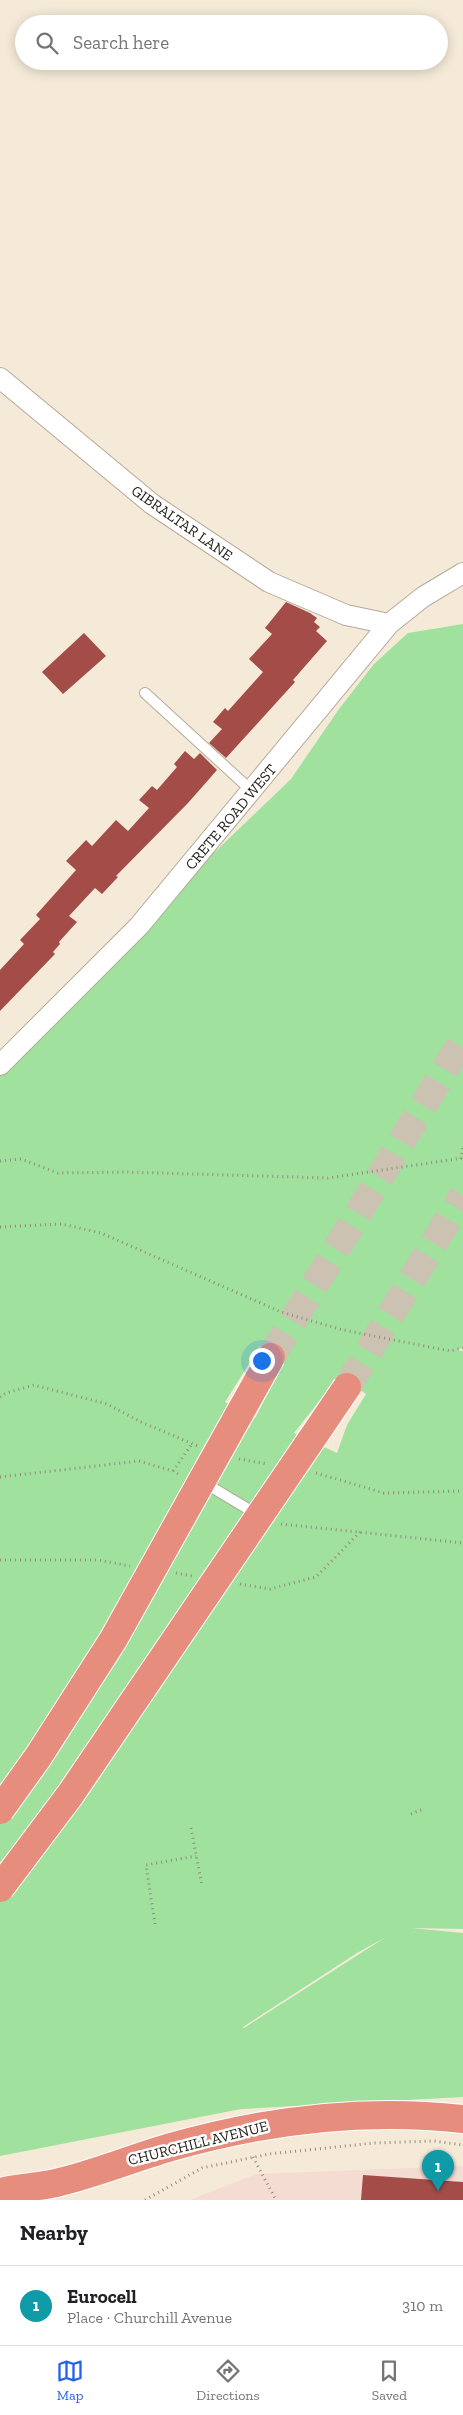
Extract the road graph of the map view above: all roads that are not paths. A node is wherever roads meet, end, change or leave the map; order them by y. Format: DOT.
graph roads {
  1 [pos="0,378"];
  2 [pos="463,573"];
  3 [pos="389,624"];
  4 [pos="145,693"];
  5 [pos="252,791"];
  6 [pos="0,1066"];
  7 [pos="271,1357"];
  8 [pos="347,1387"];
  9 [pos="202,1481"];
  10 [pos="258,1515"];
  11 [pos="0,1810"];
  12 [pos="0,1888"];
  13 [pos="463,2119"];
  14 [pos="0,2192"];
  15 [pos="46,2192"];
  1 -- 3 [label="street, GIBRALTAR LANE"];
  2 -- 3 [label="street, CRETE ROAD WEST"];
  3 -- 5 [label="street, CRETE ROAD WEST"];
  4 -- 5 [label="lane"];
  5 -- 6 [label="street, CRETE ROAD WEST"];
  7 -- 9 [label="highway, bridge"];
  8 -- 10 [label="highway, bridge"];
  9 -- 10 [label="lane"];
  9 -- 11 [label="highway, bridge"];
  10 -- 12 [label="highway, bridge"];
  13 -- 15 [label="highway, CHURCHILL AVENUE"];
  14 -- 15 [label="highway, CHURCHILL AVENUE"];
}
